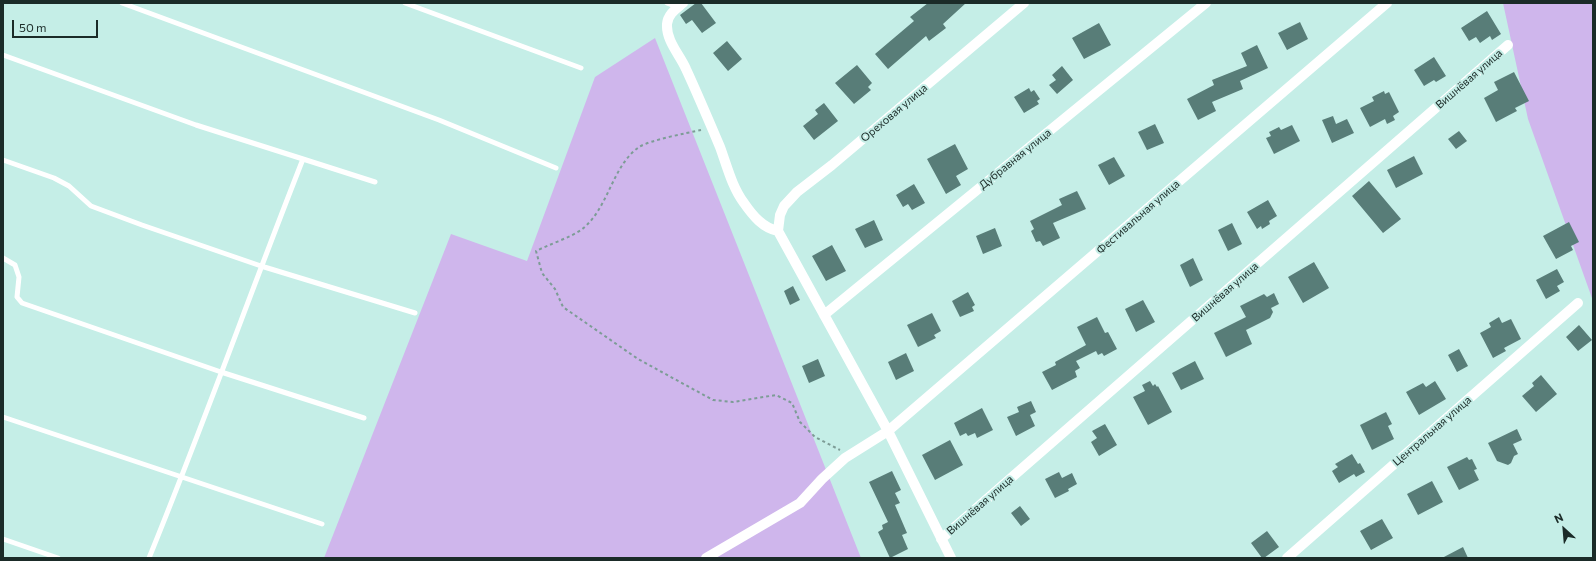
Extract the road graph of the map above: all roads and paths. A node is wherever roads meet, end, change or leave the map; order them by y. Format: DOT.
graph roads {
  1 [pos="122,3"];
  2 [pos="405,3"];
  3 [pos="1024,3"];
  4 [pos="1206,3"];
  5 [pos="1387,3"];
  6 [pos="674,6"];
  7 [pos="1508,45"];
  8 [pos="3,55"];
  9 [pos="581,68"];
  10 [pos="712,128"];
  11 [pos="303,158"];
  12 [pos="3,160"];
  13 [pos="556,168"];
  14 [pos="375,182"];
  15 [pos="778,231"];
  16 [pos="3,258"];
  17 [pos="261,266"];
  18 [pos="1578,303"];
  19 [pos="415,313"];
  20 [pos="824,315"];
  21 [pos="221,372"];
  22 [pos="3,417"];
  23 [pos="364,418"];
  24 [pos="888,431"];
  25 [pos="845,458"];
  26 [pos="181,478"];
  27 [pos="322,524"];
  28 [pos="3,539"];
  29 [pos="941,539"];
  30 [pos="58,558"];
  31 [pos="149,558"];
  32 [pos="706,558"];
  33 [pos="951,558"];
  34 [pos="1287,558"];
  1 -- 13 [label="lane"];
  2 -- 9 [label="lane"];
  3 -- 15 [label="street, Ореховая улица"];
  4 -- 20 [label="street, Дубравная улица"];
  5 -- 24 [label="street, Фестивальная улица"];
  6 -- 10 [label="street"];
  7 -- 29 [label="street, Вишнёвая улица"];
  8 -- 11 [label="lane"];
  10 -- 15 [label="street"];
  10 -- 25 [label="path"];
  11 -- 14 [label="lane"];
  11 -- 17 [label="lane"];
  12 -- 17 [label="lane"];
  15 -- 20 [label="street"];
  16 -- 21 [label="lane"];
  17 -- 19 [label="lane"];
  17 -- 21 [label="lane"];
  18 -- 34 [label="street, Центральная улица"];
  20 -- 24 [label="street"];
  21 -- 23 [label="lane"];
  21 -- 26 [label="lane"];
  22 -- 26 [label="lane"];
  24 -- 25 [label="street, Фестивальная улица"];
  24 -- 29 [label="street"];
  25 -- 32 [label="street, Фестивальная улица"];
  26 -- 27 [label="lane"];
  26 -- 31 [label="lane"];
  28 -- 30 [label="lane"];
  29 -- 33 [label="street"];
}
